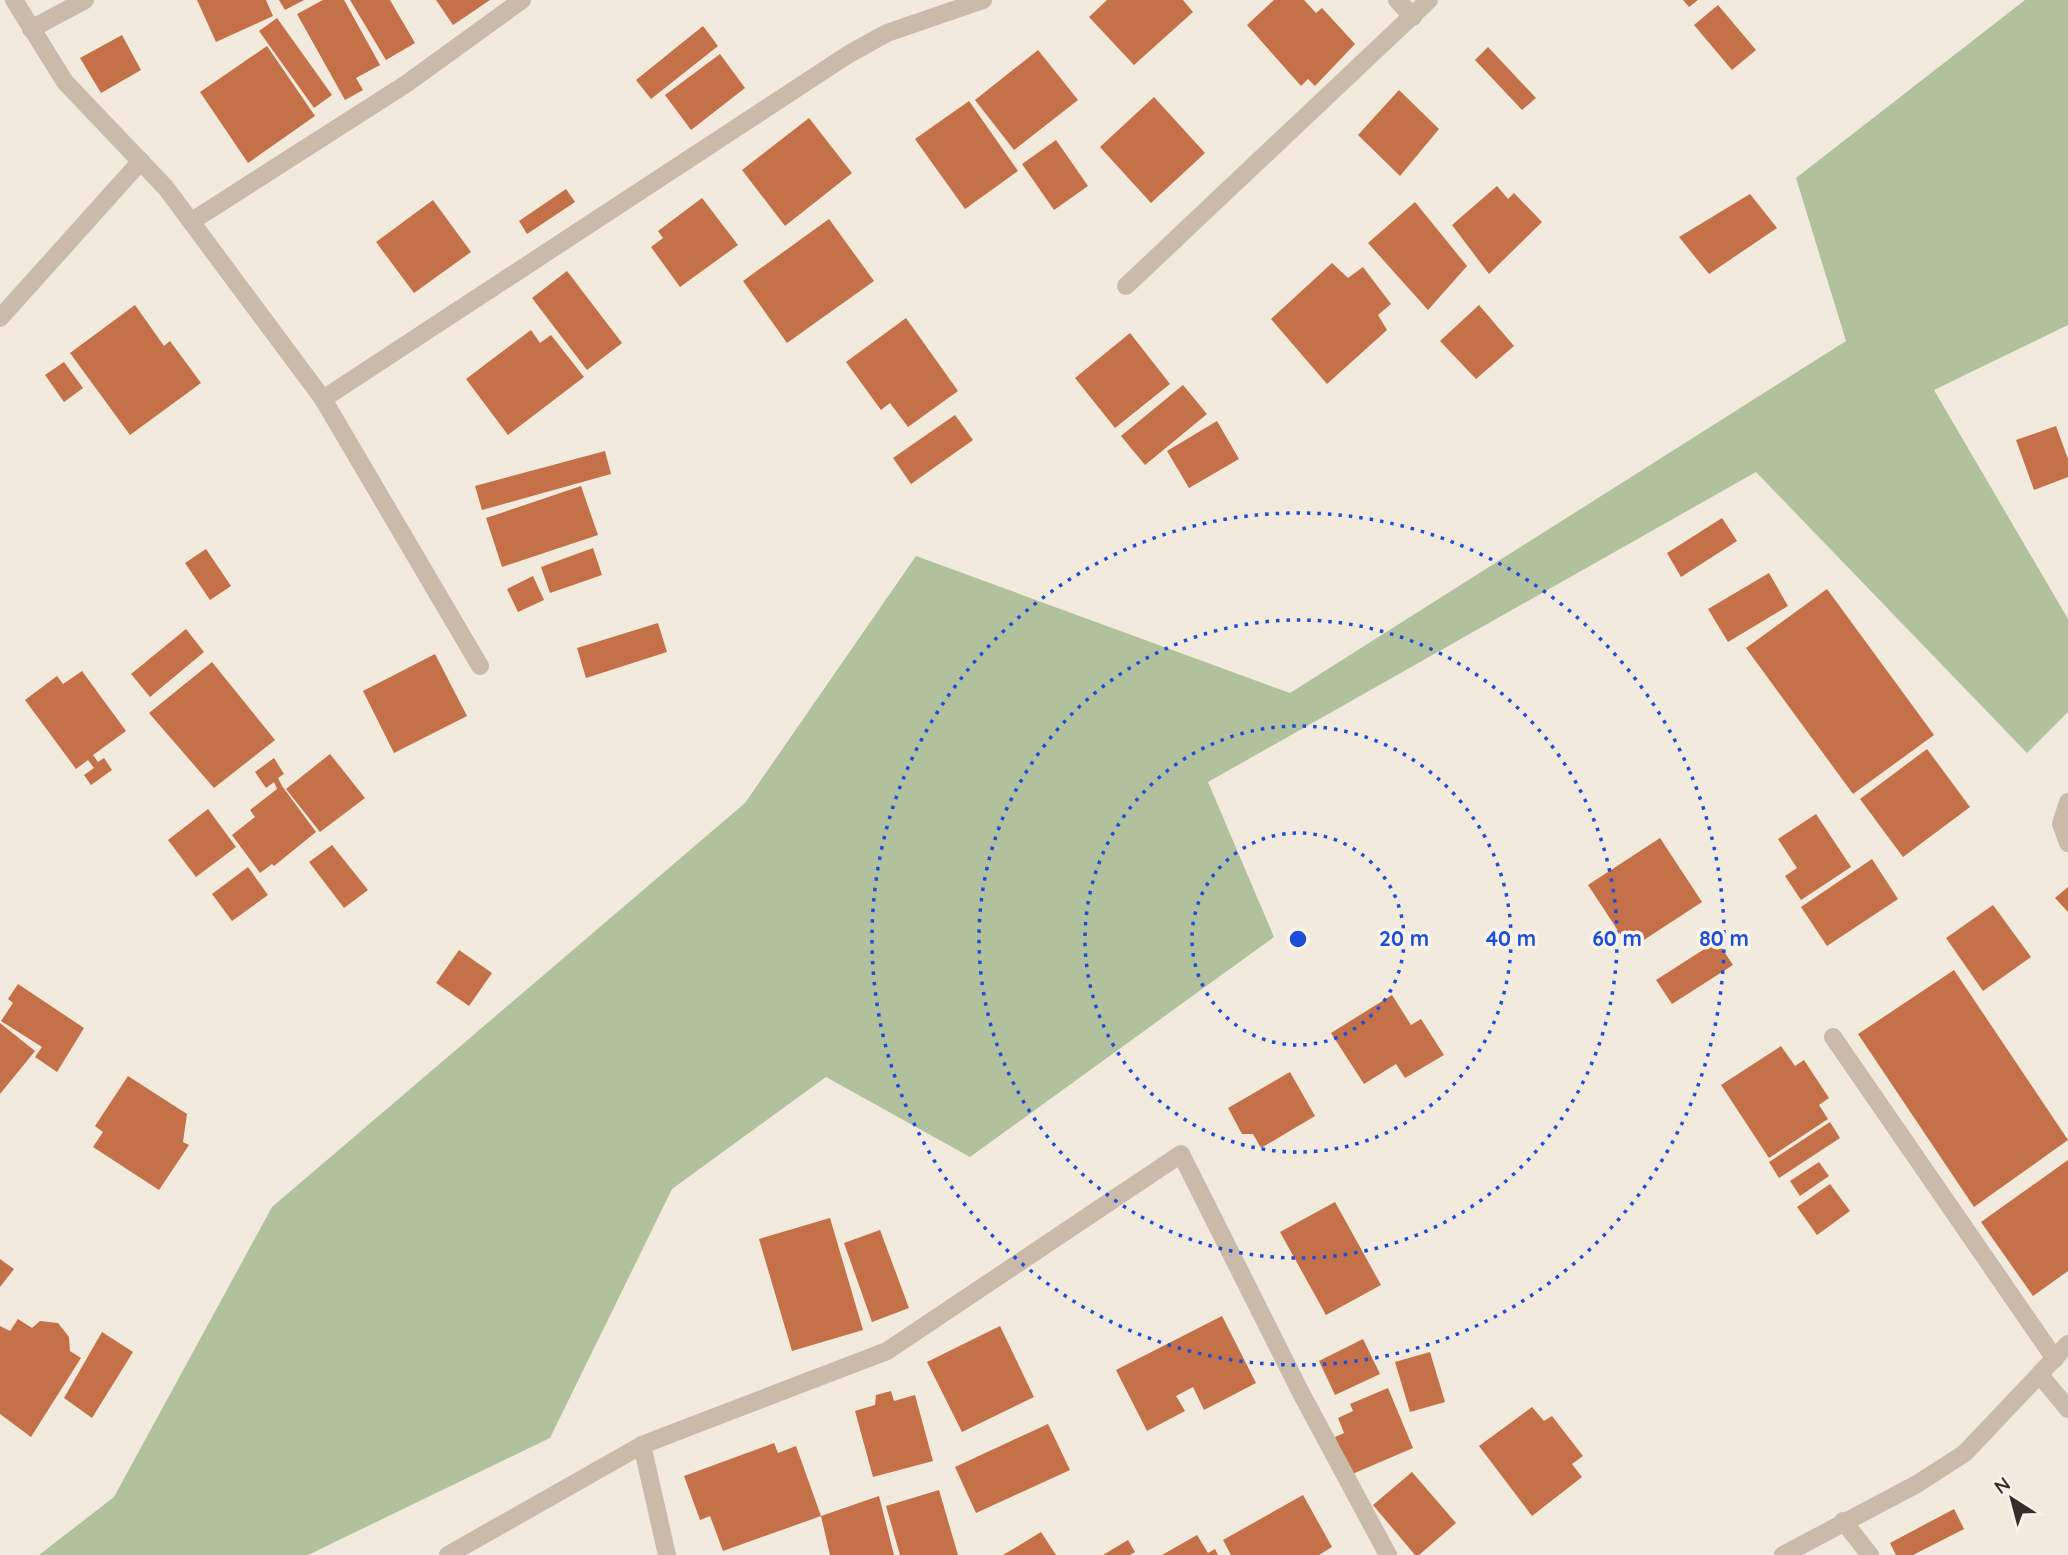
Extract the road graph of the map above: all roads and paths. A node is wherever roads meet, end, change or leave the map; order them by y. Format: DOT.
graph roads {
  1 [pos="14,0"];
  2 [pos="85,0"];
  3 [pos="522,0"];
  4 [pos="983,0"];
  5 [pos="1397,0"];
  6 [pos="1429,0"];
  7 [pos="1413,17"];
  8 [pos="31,29"];
  9 [pos="141,161"];
  10 [pos="192,221"];
  11 [pos="1126,286"];
  12 [pos="0,318"];
  13 [pos="323,399"];
  14 [pos="480,666"];
  15 [pos="2068,802"];
  16 [pos="2068,843"];
  17 [pos="1833,1037"];
  18 [pos="2068,1344"];
  19 [pos="2055,1359"];
  20 [pos="2040,1375"];
  21 [pos="2068,1409"];
  22 [pos="642,1446"];
  23 [pos="1843,1521"];
  24 [pos="448,1555"];
  25 [pos="667,1555"];
  26 [pos="1388,1555"];
  27 [pos="1783,1555"];
  28 [pos="1870,1555"];
  1 -- 8 [label="street"];
  2 -- 8 [label="street"];
  3 -- 10 [label="street"];
  4 -- 13 [label="street"];
  5 -- 7 [label="street"];
  6 -- 7 [label="street"];
  7 -- 11 [label="street"];
  8 -- 9 [label="street"];
  9 -- 10 [label="street"];
  9 -- 12 [label="street"];
  10 -- 13 [label="street"];
  13 -- 14 [label="street"];
  15 -- 16 [label="street"];
  17 -- 19 [label="street"];
  18 -- 19 [label="street"];
  19 -- 20 [label="street"];
  20 -- 21 [label="street"];
  20 -- 23 [label="street"];
  22 -- 24 [label="street"];
  22 -- 25 [label="street"];
  22 -- 26 [label="street"];
  23 -- 27 [label="street"];
  23 -- 28 [label="street"];
}
